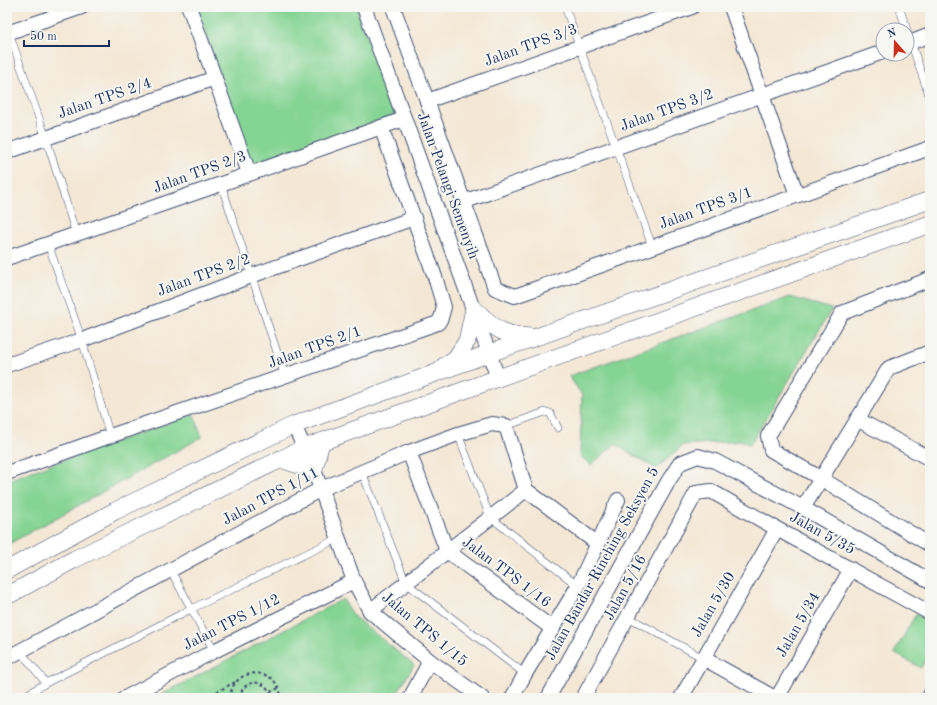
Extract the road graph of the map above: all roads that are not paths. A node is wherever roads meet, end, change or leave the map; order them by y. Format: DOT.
graph roads {
  1 [pos="82,7"];
  2 [pos="189,7"];
  3 [pos="365,7"];
  4 [pos="392,7"];
  5 [pos="565,7"];
  6 [pos="692,7"];
  7 [pos="731,7"];
  8 [pos="899,7"];
  9 [pos="904,22"];
  10 [pos="8,31"];
  11 [pos="930,36"];
  12 [pos="915,37"];
  13 [pos="580,47"];
  14 [pos="875,55"];
  15 [pos="915,56"];
  16 [pos="215,78"];
  17 [pos="762,95"];
  18 [pos="930,98"];
  19 [pos="427,101"];
  20 [pos="404,119"];
  21 [pos="381,127"];
  22 [pos="46,138"];
  23 [pos="616,147"];
  24 [pos="930,148"];
  25 [pos="7,152"];
  26 [pos="249,173"];
  27 [pos="221,184"];
  28 [pos="797,195"];
  29 [pos="930,200"];
  30 [pos="463,202"];
  31 [pos="414,218"];
  32 [pos="930,224"];
  33 [pos="76,234"];
  34 [pos="48,244"];
  35 [pos="652,246"];
  36 [pos="7,258"];
  37 [pos="251,276"];
  38 [pos="930,279"];
  39 [pos="474,309"];
  40 [pos="537,337"];
  41 [pos="82,340"];
  42 [pos="930,352"];
  43 [pos="490,353"];
  44 [pos="7,365"];
  45 [pos="285,376"];
  46 [pos="428,377"];
  47 [pos="498,378"];
  48 [pos="857,419"];
  49 [pos="294,425"];
  50 [pos="506,426"];
  51 [pos="558,428"];
  52 [pos="458,434"];
  53 [pos="110,436"];
  54 [pos="321,442"];
  55 [pos="304,448"];
  56 [pos="409,452"];
  57 [pos="280,459"];
  58 [pos="930,459"];
  59 [pos="314,470"];
  60 [pos="362,472"];
  61 [pos="7,474"];
  62 [pos="822,479"];
  63 [pos="321,489"];
  64 [pos="526,490"];
  65 [pos="696,493"];
  66 [pos="618,500"];
  67 [pos="803,508"];
  68 [pos="490,517"];
  69 [pos="777,529"];
  70 [pos="339,538"];
  71 [pos="598,544"];
  72 [pos="930,545"];
  73 [pos="447,551"];
  74 [pos="170,569"];
  75 [pos="851,569"];
  76 [pos="7,570"];
  77 [pos="354,581"];
  78 [pos="930,581"];
  79 [pos="406,583"];
  80 [pos="578,586"];
  81 [pos="7,596"];
  82 [pos="191,609"];
  83 [pos="370,611"];
  84 [pos="930,613"];
  85 [pos="628,617"];
  86 [pos="553,629"];
  87 [pos="20,651"];
  88 [pos="214,651"];
  89 [pos="7,658"];
  90 [pos="703,658"];
  91 [pos="430,661"];
  92 [pos="525,674"];
  93 [pos="46,683"];
  94 [pos="21,698"];
  95 [pos="125,698"];
  96 [pos="410,698"];
  97 [pos="482,698"];
  98 [pos="512,698"];
  99 [pos="548,698"];
  100 [pos="583,698"];
  101 [pos="681,698"];
  102 [pos="776,698"];
  1 -- 10 [label="street"];
  2 -- 16 [label="street"];
  3 -- 20 [label="street, Jalan Pelangi Semenyih"];
  4 -- 19 [label="street"];
  5 -- 13 [label="lane"];
  6 -- 13 [label="street, Jalan TPS 3/3"];
  7 -- 17 [label="street"];
  8 -- 9 [label="lane"];
  10 -- 22 [label="lane"];
  11 -- 12 [label="street"];
  13 -- 19 [label="street, Jalan TPS 3/3"];
  13 -- 23 [label="lane"];
  14 -- 17 [label="street, Jalan TPS 3/2"];
  15 -- 18 [label="lane"];
  16 -- 22 [label="street, Jalan TPS 2/4"];
  16 -- 26 [label="street"];
  17 -- 23 [label="street, Jalan TPS 3/2"];
  17 -- 28 [label="street"];
  19 -- 30 [label="street"];
  20 -- 21 [label="street, Jalan TPS 2/3"];
  20 -- 39 [label="street, Jalan Pelangi Semenyih"];
  21 -- 26 [label="street, Jalan TPS 2/3"];
  21 -- 31 [label="street, Jalan TPS 2/1"];
  22 -- 25 [label="street, Jalan TPS 2/4"];
  22 -- 33 [label="lane"];
  23 -- 30 [label="street, Jalan TPS 3/2"];
  23 -- 35 [label="lane"];
  24 -- 28 [label="street, Jalan TPS 3/1"];
  26 -- 27 [label="street, Jalan TPS 2/3"];
  27 -- 33 [label="street, Jalan TPS 2/3"];
  27 -- 37 [label="lane"];
  28 -- 35 [label="street, Jalan TPS 3/1"];
  29 -- 40 [label="street"];
  30 -- 35 [label="street, Jalan TPS 3/1"];
  31 -- 37 [label="street, Jalan TPS 2/2"];
  31 -- 45 [label="street, Jalan TPS 2/1"];
  32 -- 47 [label="street"];
  33 -- 34 [label="street, Jalan TPS 2/3"];
  34 -- 36 [label="street, Jalan TPS 2/3"];
  34 -- 41 [label="lane"];
  37 -- 41 [label="street, Jalan TPS 2/2"];
  37 -- 45 [label="lane"];
  38 -- 62 [label="street"];
  39 -- 40 [label="street"];
  39 -- 43 [label="street, Jalan Pelangi Semenyih"];
  39 -- 46 [label="street"];
  40 -- 43 [label="street"];
  41 -- 44 [label="street, Jalan TPS 2/2"];
  41 -- 53 [label="lane"];
  42 -- 48 [label="street"];
  43 -- 46 [label="street"];
  43 -- 47 [label="street, Jalan Pelangi Semenyih"];
  45 -- 53 [label="street, Jalan TPS 2/1"];
  46 -- 49 [label="street"];
  47 -- 54 [label="street"];
  48 -- 58 [label="street"];
  48 -- 62 [label="street"];
  49 -- 55 [label="street, Jalan TPS 1/15"];
  49 -- 76 [label="street"];
  50 -- 51 [label="lane, Jalan TPS 1/11"];
  50 -- 52 [label="street, Jalan TPS 1/11"];
  50 -- 64 [label="street"];
  52 -- 56 [label="street, Jalan TPS 1/11"];
  52 -- 68 [label="lane"];
  53 -- 61 [label="street, Jalan TPS 2/1"];
  54 -- 55 [label="street"];
  54 -- 59 [label="street"];
  55 -- 57 [label="street"];
  55 -- 59 [label="street, Jalan TPS 1/15"];
  56 -- 60 [label="street, Jalan TPS 1/11"];
  56 -- 73 [label="street, Jalan TPS 1/16"];
  57 -- 59 [label="street"];
  57 -- 81 [label="street"];
  59 -- 63 [label="street, Jalan TPS 1/15"];
  60 -- 63 [label="street, Jalan TPS 1/11"];
  60 -- 79 [label="lane"];
  62 -- 67 [label="street"];
  62 -- 72 [label="street"];
  63 -- 70 [label="street, Jalan TPS 1/15"];
  63 -- 74 [label="street, Jalan TPS 1/11"];
  64 -- 68 [label="street"];
  64 -- 71 [label="street"];
  65 -- 69 [label="street, Jalan 5/35"];
  65 -- 85 [label="street, Jalan 5/16"];
  66 -- 71 [label="street"];
  67 -- 78 [label="street, Jalan Bandar Rinching Seksyen 5"];
  67 -- 99 [label="street, Jalan Bandar Rinching Seksyen 5"];
  68 -- 73 [label="street"];
  68 -- 80 [label="lane"];
  69 -- 75 [label="street, Jalan 5/35"];
  69 -- 90 [label="street, Jalan 5/30"];
  70 -- 77 [label="street, Jalan TPS 1/15"];
  70 -- 82 [label="lane"];
  71 -- 80 [label="street"];
  73 -- 79 [label="street"];
  73 -- 86 [label="street, Jalan TPS 1/16"];
  74 -- 82 [label="lane"];
  74 -- 87 [label="street, Jalan TPS 1/11"];
  75 -- 84 [label="street, Jalan 5/35"];
  75 -- 102 [label="street, Jalan 5/34"];
  77 -- 83 [label="street, Jalan TPS 1/15"];
  77 -- 88 [label="street, Jalan TPS 1/12"];
  79 -- 83 [label="street"];
  79 -- 92 [label="lane"];
  80 -- 86 [label="street"];
  82 -- 88 [label="lane"];
  82 -- 93 [label="lane"];
  83 -- 91 [label="street, Jalan TPS 1/15"];
  85 -- 90 [label="lane"];
  85 -- 100 [label="street, Jalan 5/16"];
  86 -- 92 [label="street"];
  87 -- 89 [label="street, Jalan TPS 1/11"];
  87 -- 93 [label="lane"];
  88 -- 95 [label="street, Jalan TPS 1/12"];
  90 -- 101 [label="street, Jalan 5/30"];
  90 -- 102 [label="street"];
  91 -- 96 [label="street"];
  91 -- 97 [label="street, Jalan TPS 1/15"];
  92 -- 98 [label="street"];
  93 -- 94 [label="lane"];
}
